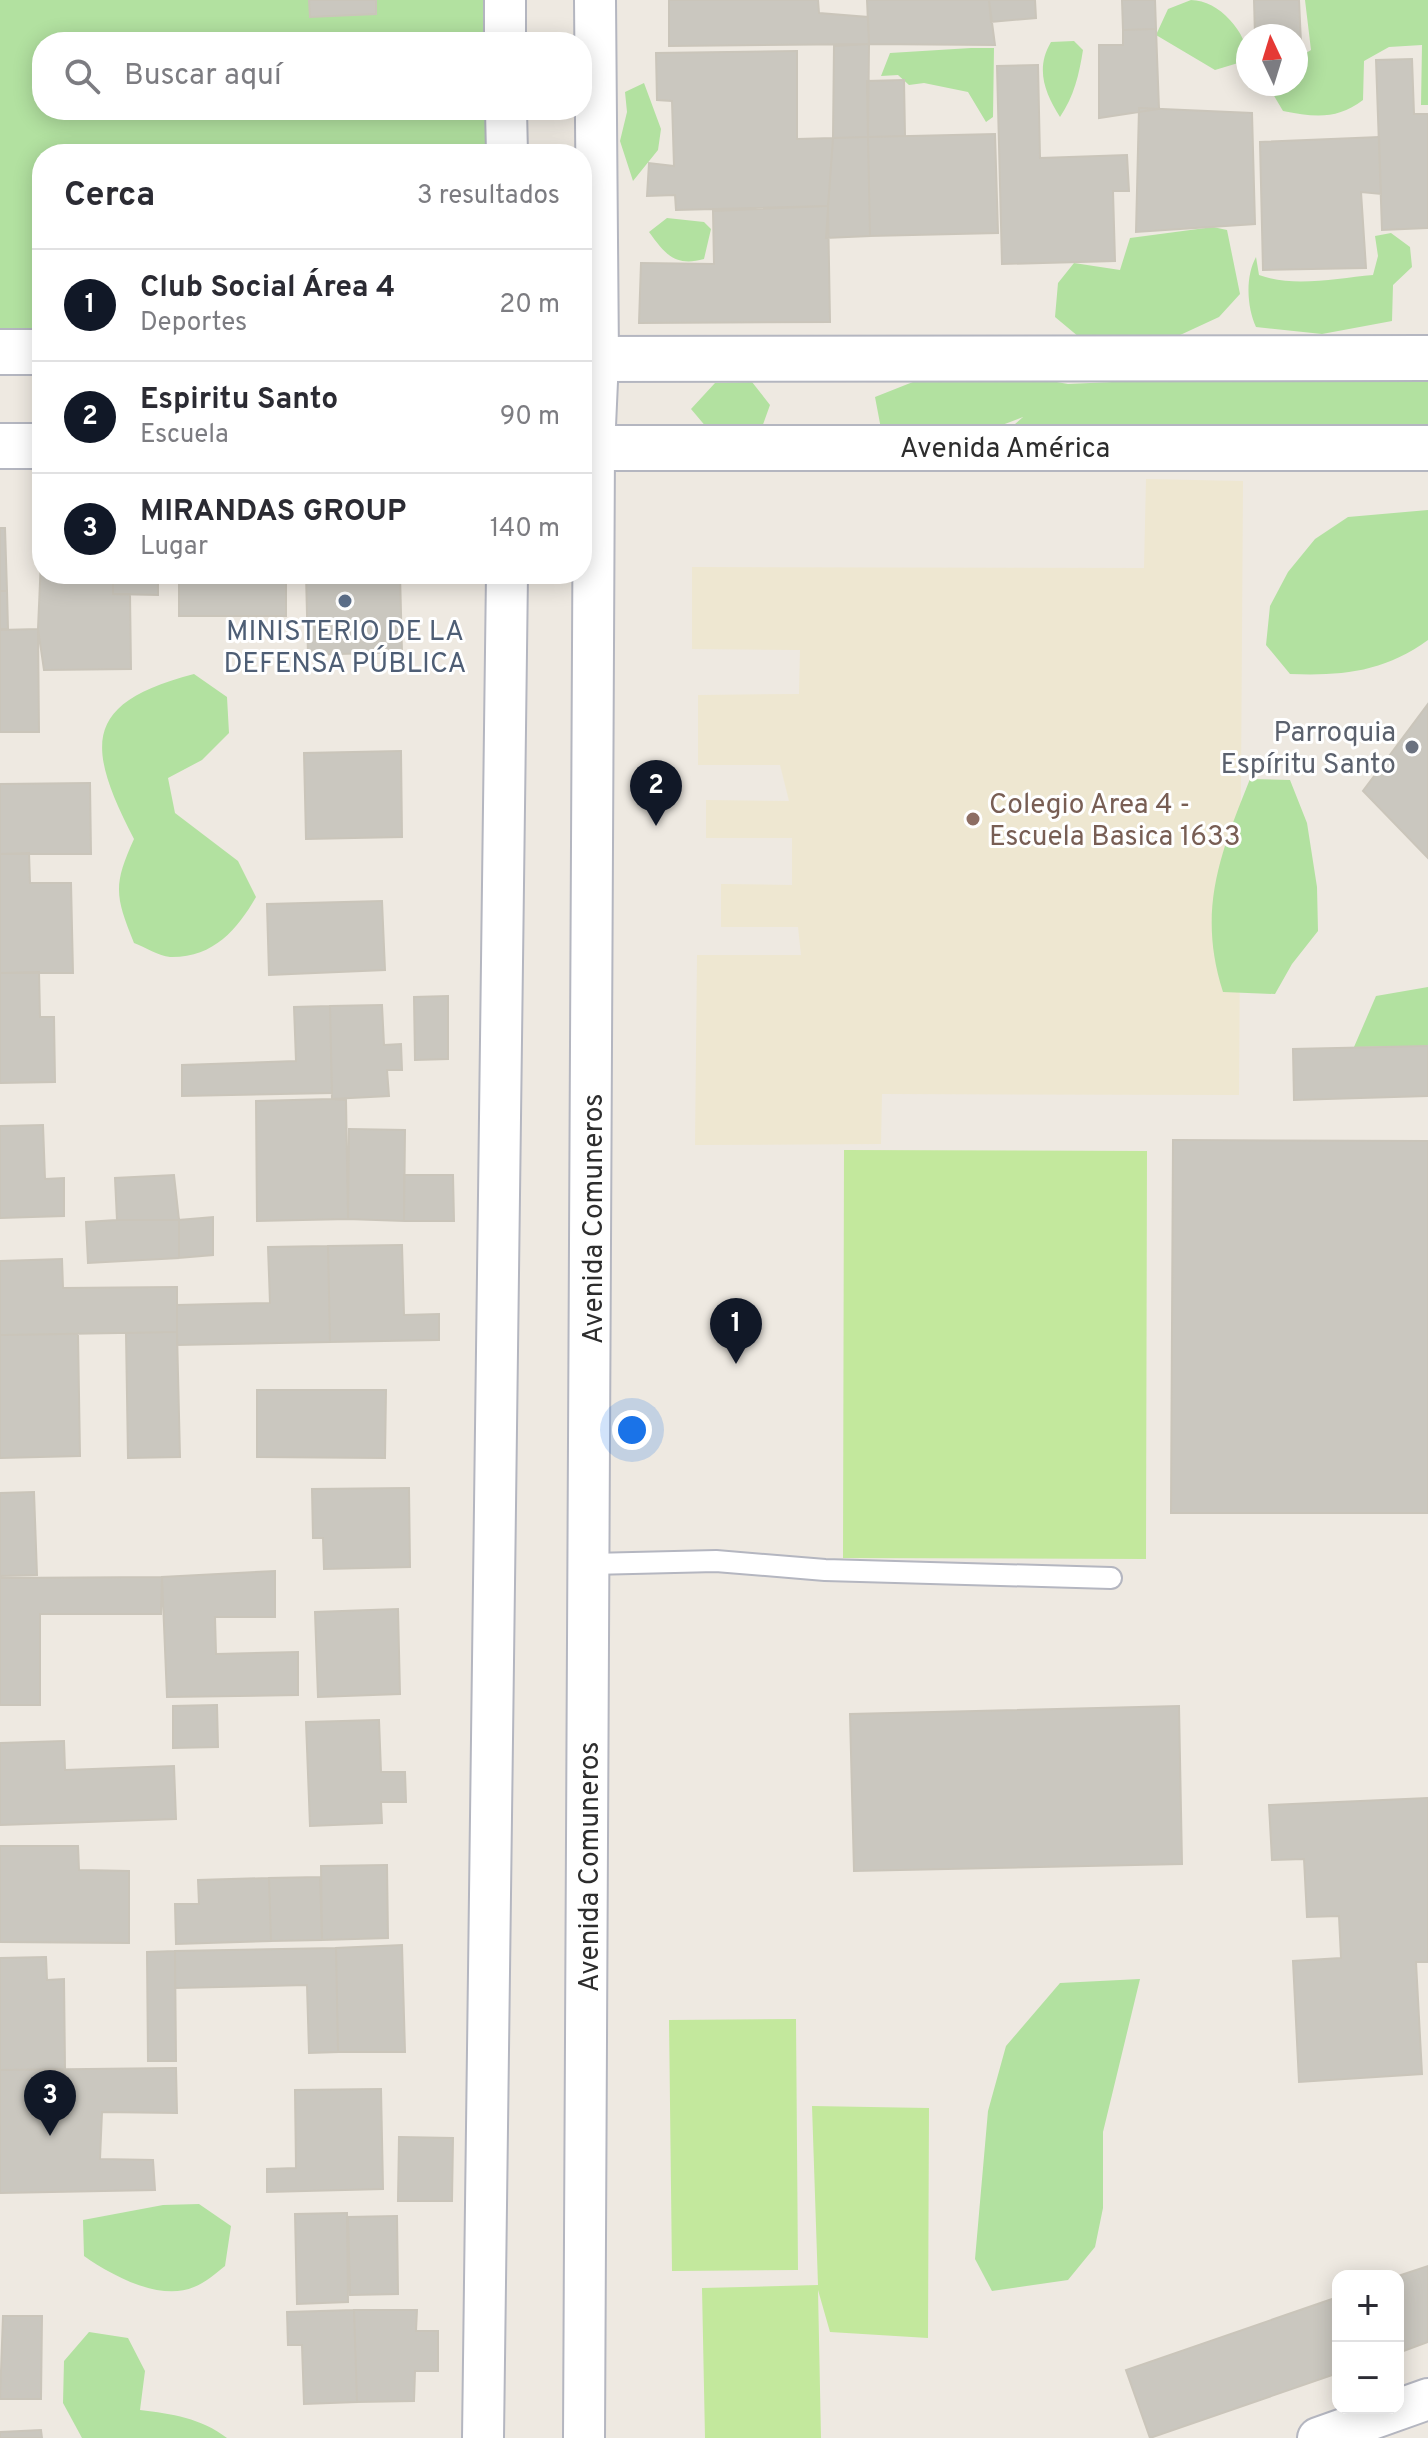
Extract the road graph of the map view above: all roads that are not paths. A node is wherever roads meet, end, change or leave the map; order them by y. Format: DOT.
graph roads {
  1 [pos="505,0"];
  2 [pos="595,0"];
  3 [pos="505,32"];
  4 [pos="506,120"];
  5 [pos="507,144"];
  6 [pos="592,215"];
  7 [pos="0,352"];
  8 [pos="32,352"];
  9 [pos="1428,358"];
  10 [pos="592,359"];
  11 [pos="0,446"];
  12 [pos="32,446"];
  13 [pos="592,448"];
  14 [pos="1428,448"];
  15 [pos="507,584"];
  16 [pos="588,584"];
  17 [pos="591,1564"];
  18 [pos="1111,1578"];
  19 [pos="1428,2399"];
  20 [pos="483,2438"];
  21 [pos="584,2438"];
  22 [pos="1318,2438"];
  1 -- 3 [label="street"];
  2 -- 6 [label="street, Avenida Comuneros"];
  4 -- 5 [label="street"];
  7 -- 8 [label="main road"];
  9 -- 10 [label="main road"];
  11 -- 12 [label="main road"];
  13 -- 14 [label="main road, Avenida América"];
  15 -- 20 [label="street"];
  16 -- 17 [label="street, Avenida Comuneros"];
  17 -- 18 [label="lane"];
  17 -- 21 [label="street, Avenida Comuneros"];
  19 -- 22 [label="street"];
}
